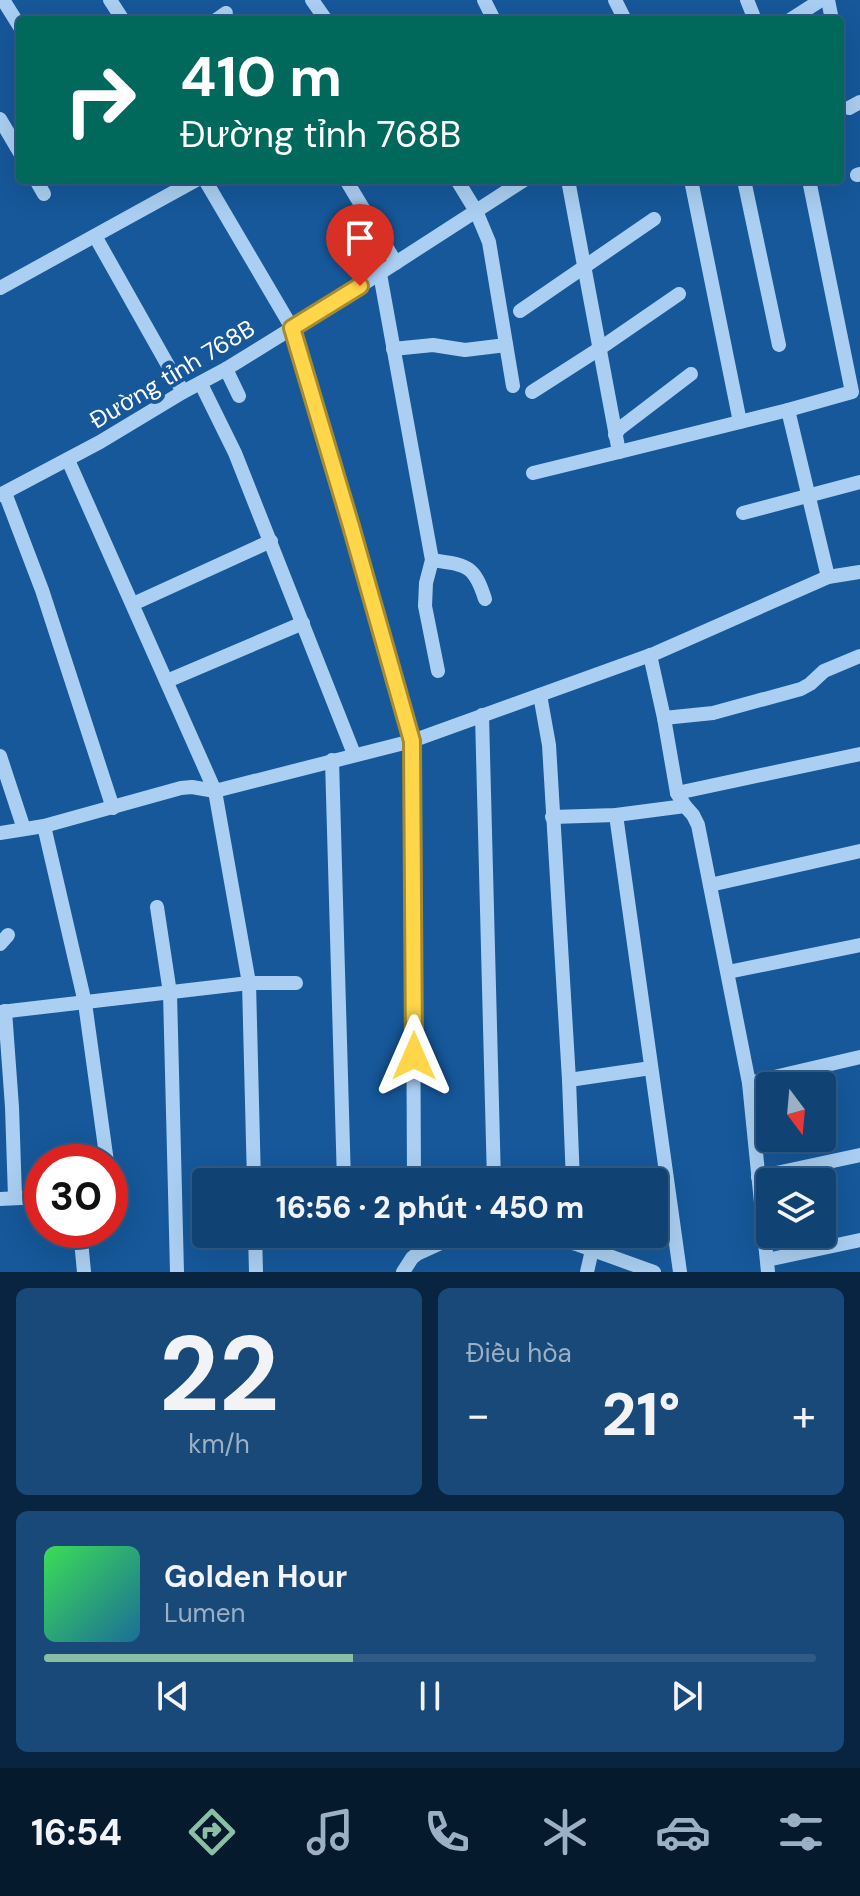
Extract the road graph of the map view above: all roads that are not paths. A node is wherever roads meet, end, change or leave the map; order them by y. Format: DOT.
graph roads {
  1 [pos="821,0"];
  2 [pos="5,3"];
  3 [pos="796,16"];
  4 [pos="16,21"];
  5 [pos="0,119"];
  6 [pos="16,146"];
  7 [pos="38,184"];
  8 [pos="189,184"];
  9 [pos="207,184"];
  10 [pos="348,184"];
  11 [pos="459,184"];
  12 [pos="518,184"];
  13 [pos="569,184"];
  14 [pos="692,184"];
  15 [pos="745,184"];
  16 [pos="810,184"];
  17 [pos="44,194"];
  18 [pos="476,211"];
  19 [pos="654,219"];
  20 [pos="95,236"];
  21 [pos="396,263"];
  22 [pos="584,267"];
  23 [pos="380,274"];
  24 [pos="0,288"];
  25 [pos="679,294"];
  26 [pos="520,311"];
  27 [pos="292,328"];
  28 [pos="506,345"];
  29 [pos="779,345"];
  30 [pos="393,349"];
  31 [pos="599,349"];
  32 [pos="226,369"];
  33 [pos="691,374"];
  34 [pos="201,384"];
  35 [pos="513,386"];
  36 [pos="856,391"];
  37 [pos="183,392"];
  38 [pos="532,392"];
  39 [pos="239,396"];
  40 [pos="788,410"];
  41 [pos="740,422"];
  42 [pos="615,435"];
  43 [pos="619,452"];
  44 [pos="68,460"];
  45 [pos="533,473"];
  46 [pos="860,482"];
  47 [pos="2,494"];
  48 [pos="808,495"];
  49 [pos="743,513"];
  50 [pos="271,541"];
  51 [pos="432,560"];
  52 [pos="860,572"];
  53 [pos="828,577"];
  54 [pos="485,599"];
  55 [pos="133,604"];
  56 [pos="303,623"];
  57 [pos="650,655"];
  58 [pos="860,656"];
  59 [pos="438,671"];
  60 [pos="167,681"];
  61 [pos="540,695"];
  62 [pos="482,715"];
  63 [pos="664,718"];
  64 [pos="412,741"];
  65 [pos="354,754"];
  66 [pos="860,754"];
  67 [pos="0,756"];
  68 [pos="332,760"];
  69 [pos="215,791"];
  70 [pos="681,800"];
  71 [pos="113,808"];
  72 [pos="616,815"];
  73 [pos="552,817"];
  74 [pos="44,826"];
  75 [pos="24,829"];
  76 [pos="0,833"];
  77 [pos="860,851"];
  78 [pos="710,885"];
  79 [pos="157,907"];
  80 [pos="860,945"];
  81 [pos="728,972"];
  82 [pos="249,983"];
  83 [pos="296,983"];
  84 [pos="170,993"];
  85 [pos="85,1003"];
  86 [pos="2,1012"];
  87 [pos="860,1057"];
  88 [pos="651,1068"];
  89 [pos="569,1080"];
  90 [pos="749,1083"];
  91 [pos="105,1144"];
  92 [pos="860,1155"];
  93 [pos="254,1168"];
  94 [pos="344,1168"];
  95 [pos="414,1168"];
  96 [pos="494,1168"];
  97 [pos="572,1168"];
  98 [pos="757,1168"];
  99 [pos="800,1168"];
  100 [pos="7,1198"];
  101 [pos="860,1240"];
  102 [pos="82,1248"];
  103 [pos="255,1248"];
  104 [pos="430,1248"];
  105 [pos="589,1248"];
  106 [pos="592,1250"];
  107 [pos="767,1266"];
  108 [pos="84,1272"];
  109 [pos="177,1272"];
  110 [pos="256,1272"];
  111 [pos="403,1272"];
  112 [pos="587,1272"];
  113 [pos="654,1272"];
  114 [pos="680,1272"];
  1 -- 3 [label="street"];
  2 -- 4 [label="street"];
  5 -- 6 [label="street"];
  7 -- 17 [label="street"];
  8 -- 20 [label="street"];
  9 -- 27 [label="street"];
  10 -- 21 [label="street"];
  11 -- 18 [label="street"];
  12 -- 18 [label="street, Đường tỉnh 768B"];
  13 -- 22 [label="street"];
  14 -- 41 [label="street"];
  15 -- 29 [label="street"];
  16 -- 36 [label="street"];
  18 -- 21 [label="street, Đường tỉnh 768B"];
  18 -- 28 [label="street"];
  19 -- 22 [label="street"];
  20 -- 24 [label="street"];
  20 -- 37 [label="street"];
  21 -- 23 [label="street, Đường tỉnh 768B"];
  22 -- 26 [label="street"];
  22 -- 31 [label="street"];
  23 -- 27 [label="street, Đường tỉnh 768B"];
  23 -- 30 [label="street"];
  25 -- 31 [label="street"];
  27 -- 32 [label="street, Đường tỉnh 768B"];
  27 -- 64 [label="street"];
  28 -- 30 [label="street"];
  28 -- 35 [label="street"];
  30 -- 51 [label="street"];
  31 -- 38 [label="street"];
  31 -- 42 [label="street"];
  32 -- 34 [label="street, Đường tỉnh 768B"];
  32 -- 39 [label="street"];
  33 -- 42 [label="street"];
  34 -- 37 [label="street, Đường tỉnh 768B"];
  34 -- 50 [label="street"];
  36 -- 40 [label="street"];
  37 -- 44 [label="street, Đường tỉnh 768B"];
  40 -- 41 [label="street"];
  40 -- 48 [label="street"];
  41 -- 43 [label="street"];
  42 -- 43 [label="street"];
  43 -- 45 [label="street"];
  44 -- 47 [label="street, Đường tỉnh 768B"];
  44 -- 55 [label="street"];
  46 -- 48 [label="street"];
  47 -- 71 [label="street"];
  48 -- 49 [label="street"];
  48 -- 53 [label="street"];
  50 -- 55 [label="street"];
  50 -- 56 [label="street"];
  51 -- 54 [label="street"];
  51 -- 59 [label="street"];
  52 -- 53 [label="street"];
  53 -- 57 [label="street"];
  55 -- 60 [label="street"];
  56 -- 60 [label="street"];
  56 -- 65 [label="street"];
  57 -- 61 [label="street"];
  57 -- 63 [label="street"];
  58 -- 63 [label="street"];
  60 -- 69 [label="street"];
  61 -- 62 [label="street"];
  61 -- 73 [label="street"];
  62 -- 64 [label="street"];
  62 -- 96 [label="street"];
  63 -- 70 [label="street"];
  64 -- 65 [label="street"];
  64 -- 95 [label="street"];
  65 -- 68 [label="street"];
  66 -- 70 [label="street"];
  67 -- 75 [label="street"];
  68 -- 69 [label="street"];
  68 -- 94 [label="street"];
  69 -- 71 [label="street"];
  69 -- 82 [label="street"];
  70 -- 72 [label="street"];
  70 -- 78 [label="street"];
  71 -- 74 [label="street"];
  72 -- 73 [label="street"];
  72 -- 88 [label="street"];
  73 -- 89 [label="street"];
  74 -- 75 [label="street"];
  74 -- 85 [label="street"];
  75 -- 76 [label="street"];
  77 -- 78 [label="street"];
  78 -- 81 [label="street"];
  79 -- 84 [label="street"];
  80 -- 81 [label="street"];
  81 -- 90 [label="street"];
  82 -- 83 [label="street"];
  82 -- 84 [label="street"];
  82 -- 93 [label="street"];
  84 -- 85 [label="street"];
  84 -- 109 [label="street"];
  85 -- 86 [label="street"];
  85 -- 91 [label="street"];
  86 -- 100 [label="street"];
  87 -- 90 [label="street"];
  88 -- 89 [label="street"];
  88 -- 114 [label="street"];
  89 -- 97 [label="street"];
  90 -- 98 [label="street"];
  92 -- 99 [label="street"];
  101 -- 107 [label="street"];
  102 -- 108 [label="street"];
  103 -- 110 [label="street"];
  104 -- 111 [label="street"];
  105 -- 106 [label="street"];
  106 -- 112 [label="street"];
  106 -- 113 [label="street"];
}
